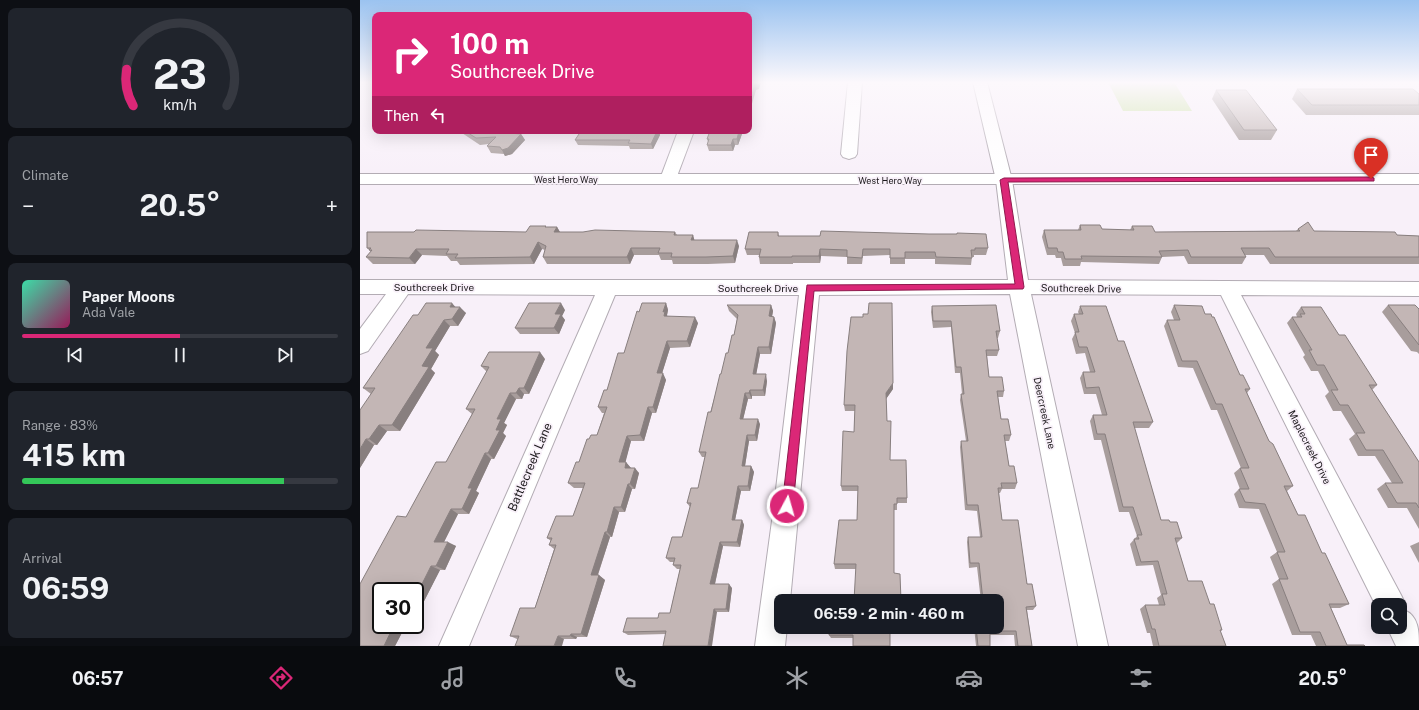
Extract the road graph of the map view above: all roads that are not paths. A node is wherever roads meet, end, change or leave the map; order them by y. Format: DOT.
graph roads {
  1 [pos="852,112"];
  2 [pos="987,112"];
  3 [pos="685,134"];
  4 [pos="849,154"];
  5 [pos="360,179"];
  6 [pos="668,179"];
  7 [pos="1419,179"];
  8 [pos="1004,180"];
  9 [pos="360,287"];
  10 [pos="403,287"];
  11 [pos="810,287"];
  12 [pos="1020,287"];
  13 [pos="608,288"];
  14 [pos="1228,289"];
  15 [pos="1419,289"];
  16 [pos="360,345"];
  17 [pos="1387,598"];
  18 [pos="1406,634"];
  19 [pos="454,646"];
  20 [pos="770,646"];
  21 [pos="1093,646"];
  22 [pos="1412,646"];
  1 -- 4 [label="street"];
  2 -- 8 [label="street, Deercreek Lane"];
  3 -- 6 [label="street"];
  5 -- 6 [label="main road, West Hero Way"];
  6 -- 8 [label="main road, West Hero Way"];
  7 -- 8 [label="main road, West Hero Way"];
  8 -- 12 [label="street, Deercreek Lane"];
  9 -- 10 [label="street, Southcreek Drive"];
  10 -- 13 [label="street, Southcreek Drive"];
  10 -- 16 [label="street"];
  11 -- 12 [label="street, Southcreek Drive"];
  11 -- 13 [label="street, Southcreek Drive"];
  11 -- 20 [label="street"];
  12 -- 14 [label="street, Southcreek Drive"];
  12 -- 21 [label="street, Deercreek Lane"];
  13 -- 19 [label="street, Battlecreek Lane"];
  14 -- 15 [label="street, Southcreek Drive"];
  14 -- 17 [label="street, Maplecreek Drive"];
  18 -- 22 [label="street"];
}
